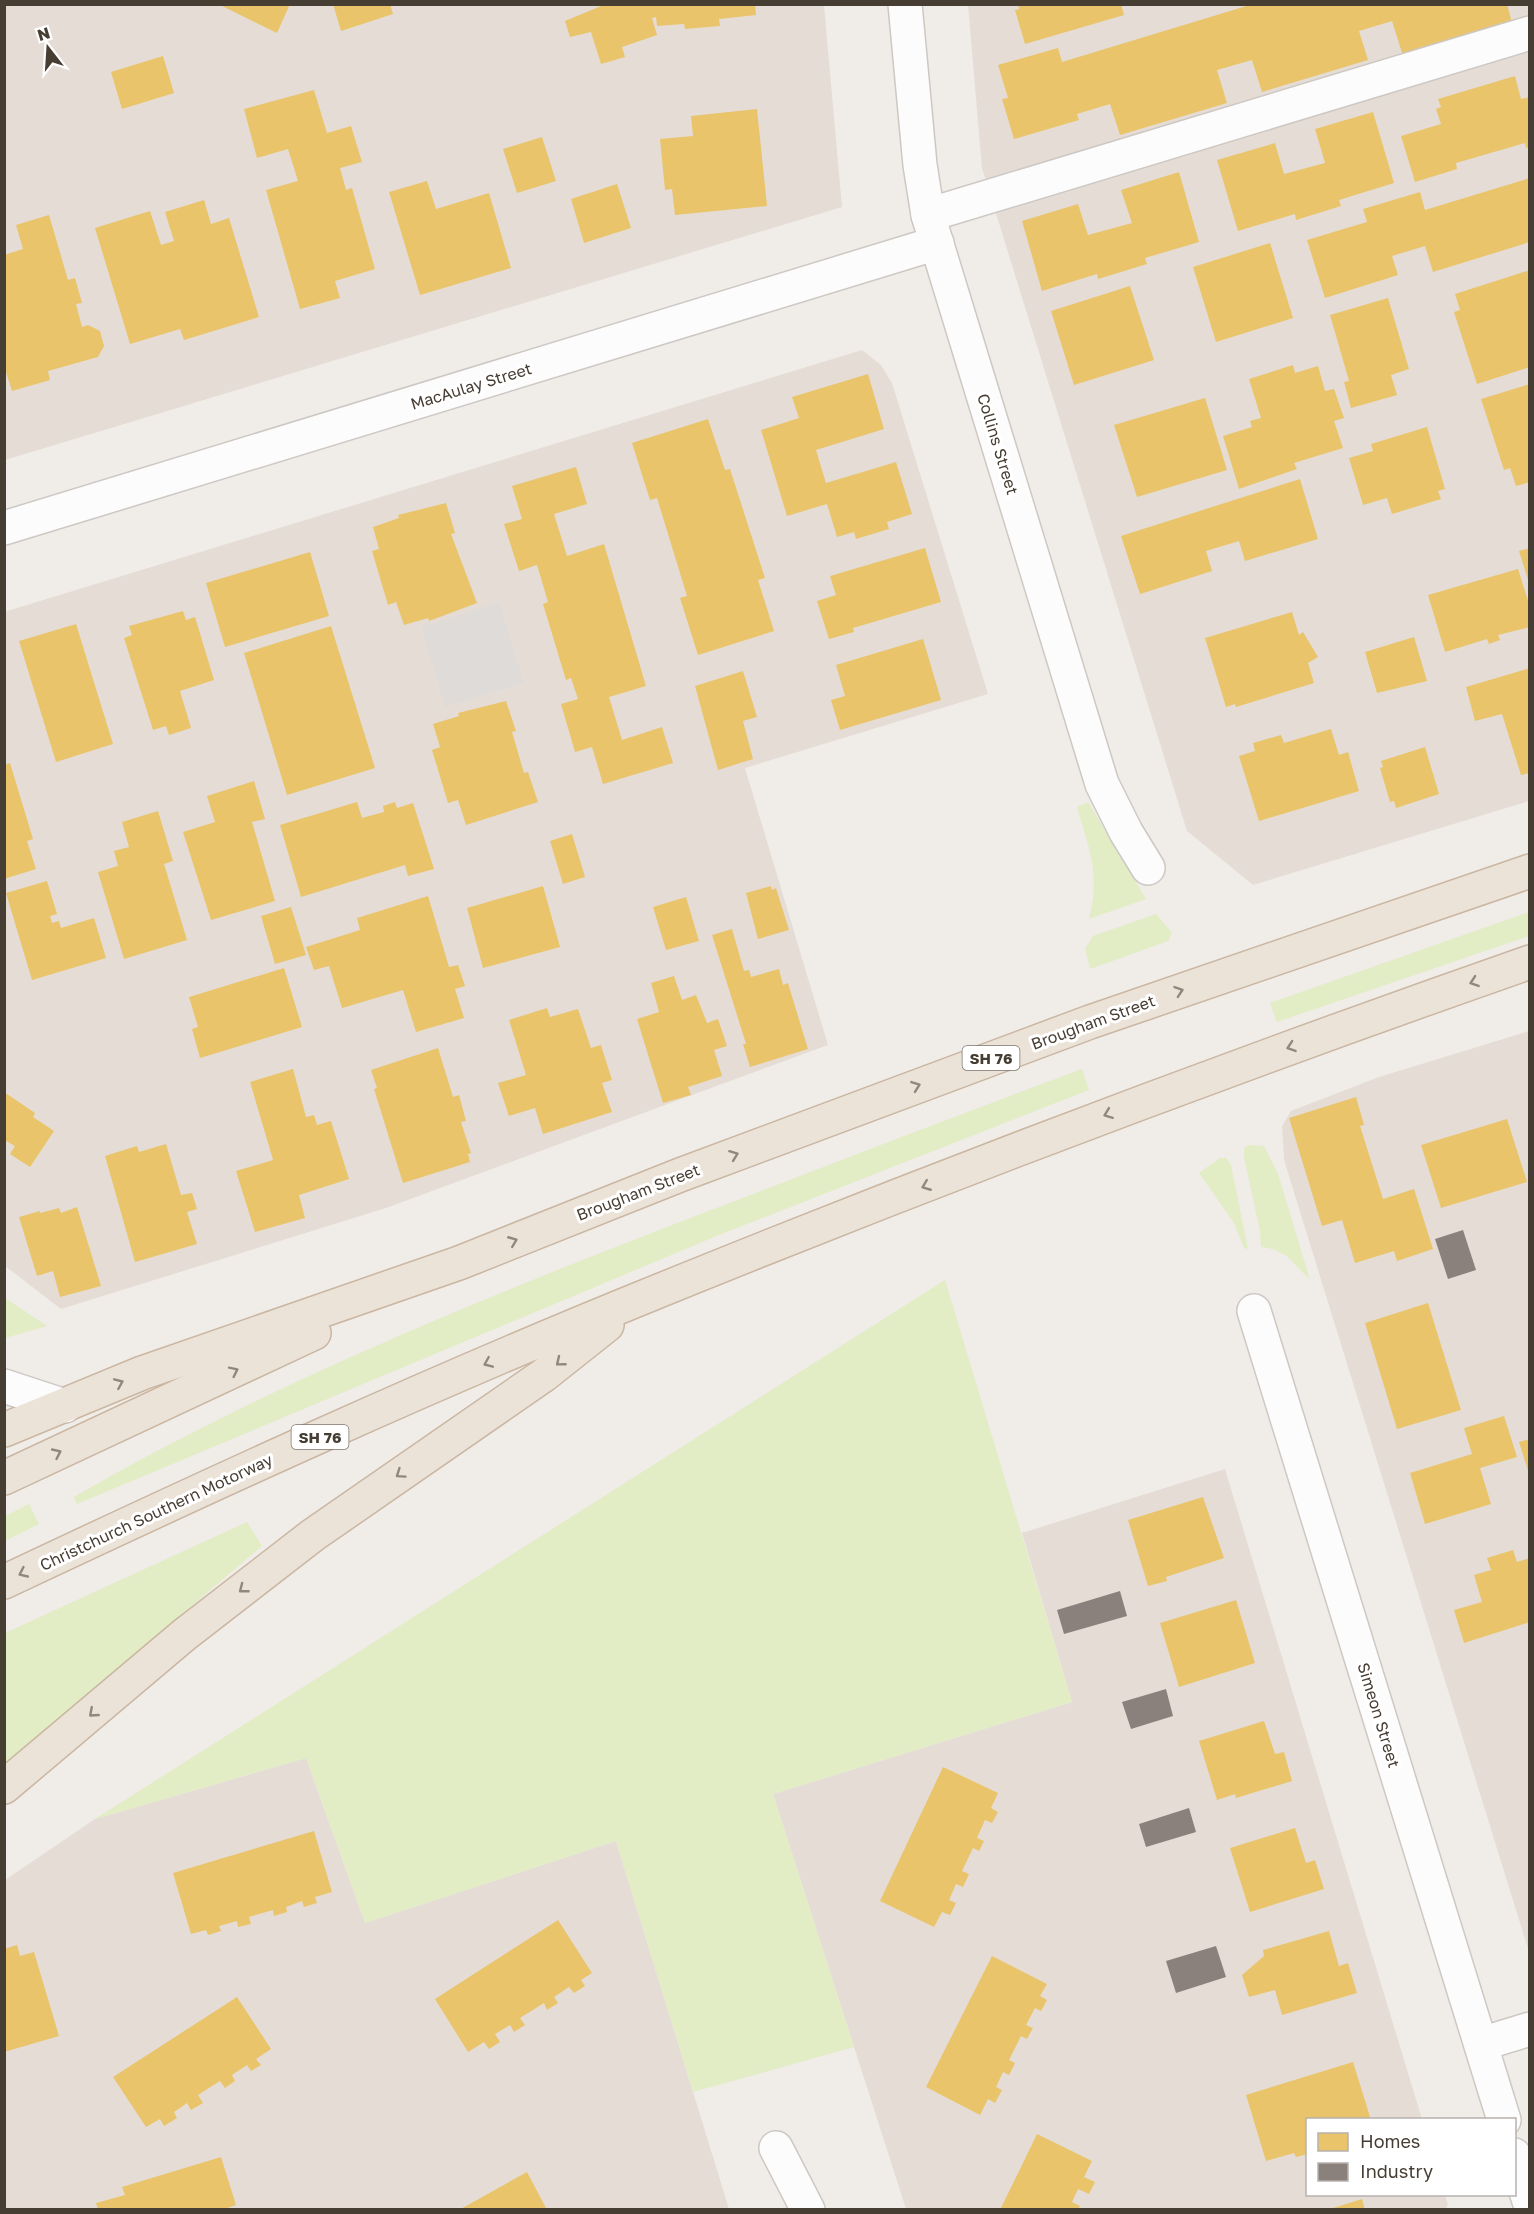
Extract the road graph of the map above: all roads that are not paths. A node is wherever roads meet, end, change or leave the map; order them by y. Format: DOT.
graph roads {
  1 [pos="905,4"];
  2 [pos="1530,33"];
  3 [pos="933,229"];
  4 [pos="4,528"];
  5 [pos="1148,868"];
  6 [pos="1530,871"];
  7 [pos="1530,963"];
  8 [pos="459,1263"];
  9 [pos="638,1299"];
  10 [pos="1254,1311"];
  11 [pos="4,1386"];
  12 [pos="65,1406"];
  13 [pos="4,1430"];
  14 [pos="4,1478"];
  15 [pos="4,1582"];
  16 [pos="4,1787"];
  17 [pos="1530,2028"];
  18 [pos="1481,2044"];
  19 [pos="1503,2118"];
  20 [pos="776,2148"];
  21 [pos="1516,2158"];
  22 [pos="1530,2204"];
  23 [pos="808,2210"];
  1 -- 3 [label="street, Collins Street"];
  2 -- 3 [label="street, MacAulay Street"];
  3 -- 4 [label="street, MacAulay Street"];
  3 -- 5 [label="street, Collins Street"];
  8 -- 6 [label="highway, Brougham Street / SH 76, one-way"];
  7 -- 9 [label="highway, SH 76, one-way"];
  12 -- 8 [label="highway, one-way"];
  14 -- 8 [label="highway, SH 76, one-way"];
  9 -- 15 [label="highway, Christchurch Southern Motorway / SH 76, one-way"];
  9 -- 16 [label="highway, one-way"];
  10 -- 18 [label="street, Simeon Street"];
  11 -- 12 [label="street"];
  12 -- 13 [label="highway"];
  17 -- 18 [label="street"];
  18 -- 19 [label="street, Simeon Street"];
  20 -- 23 [label="street"];
  21 -- 22 [label="street"];
}
